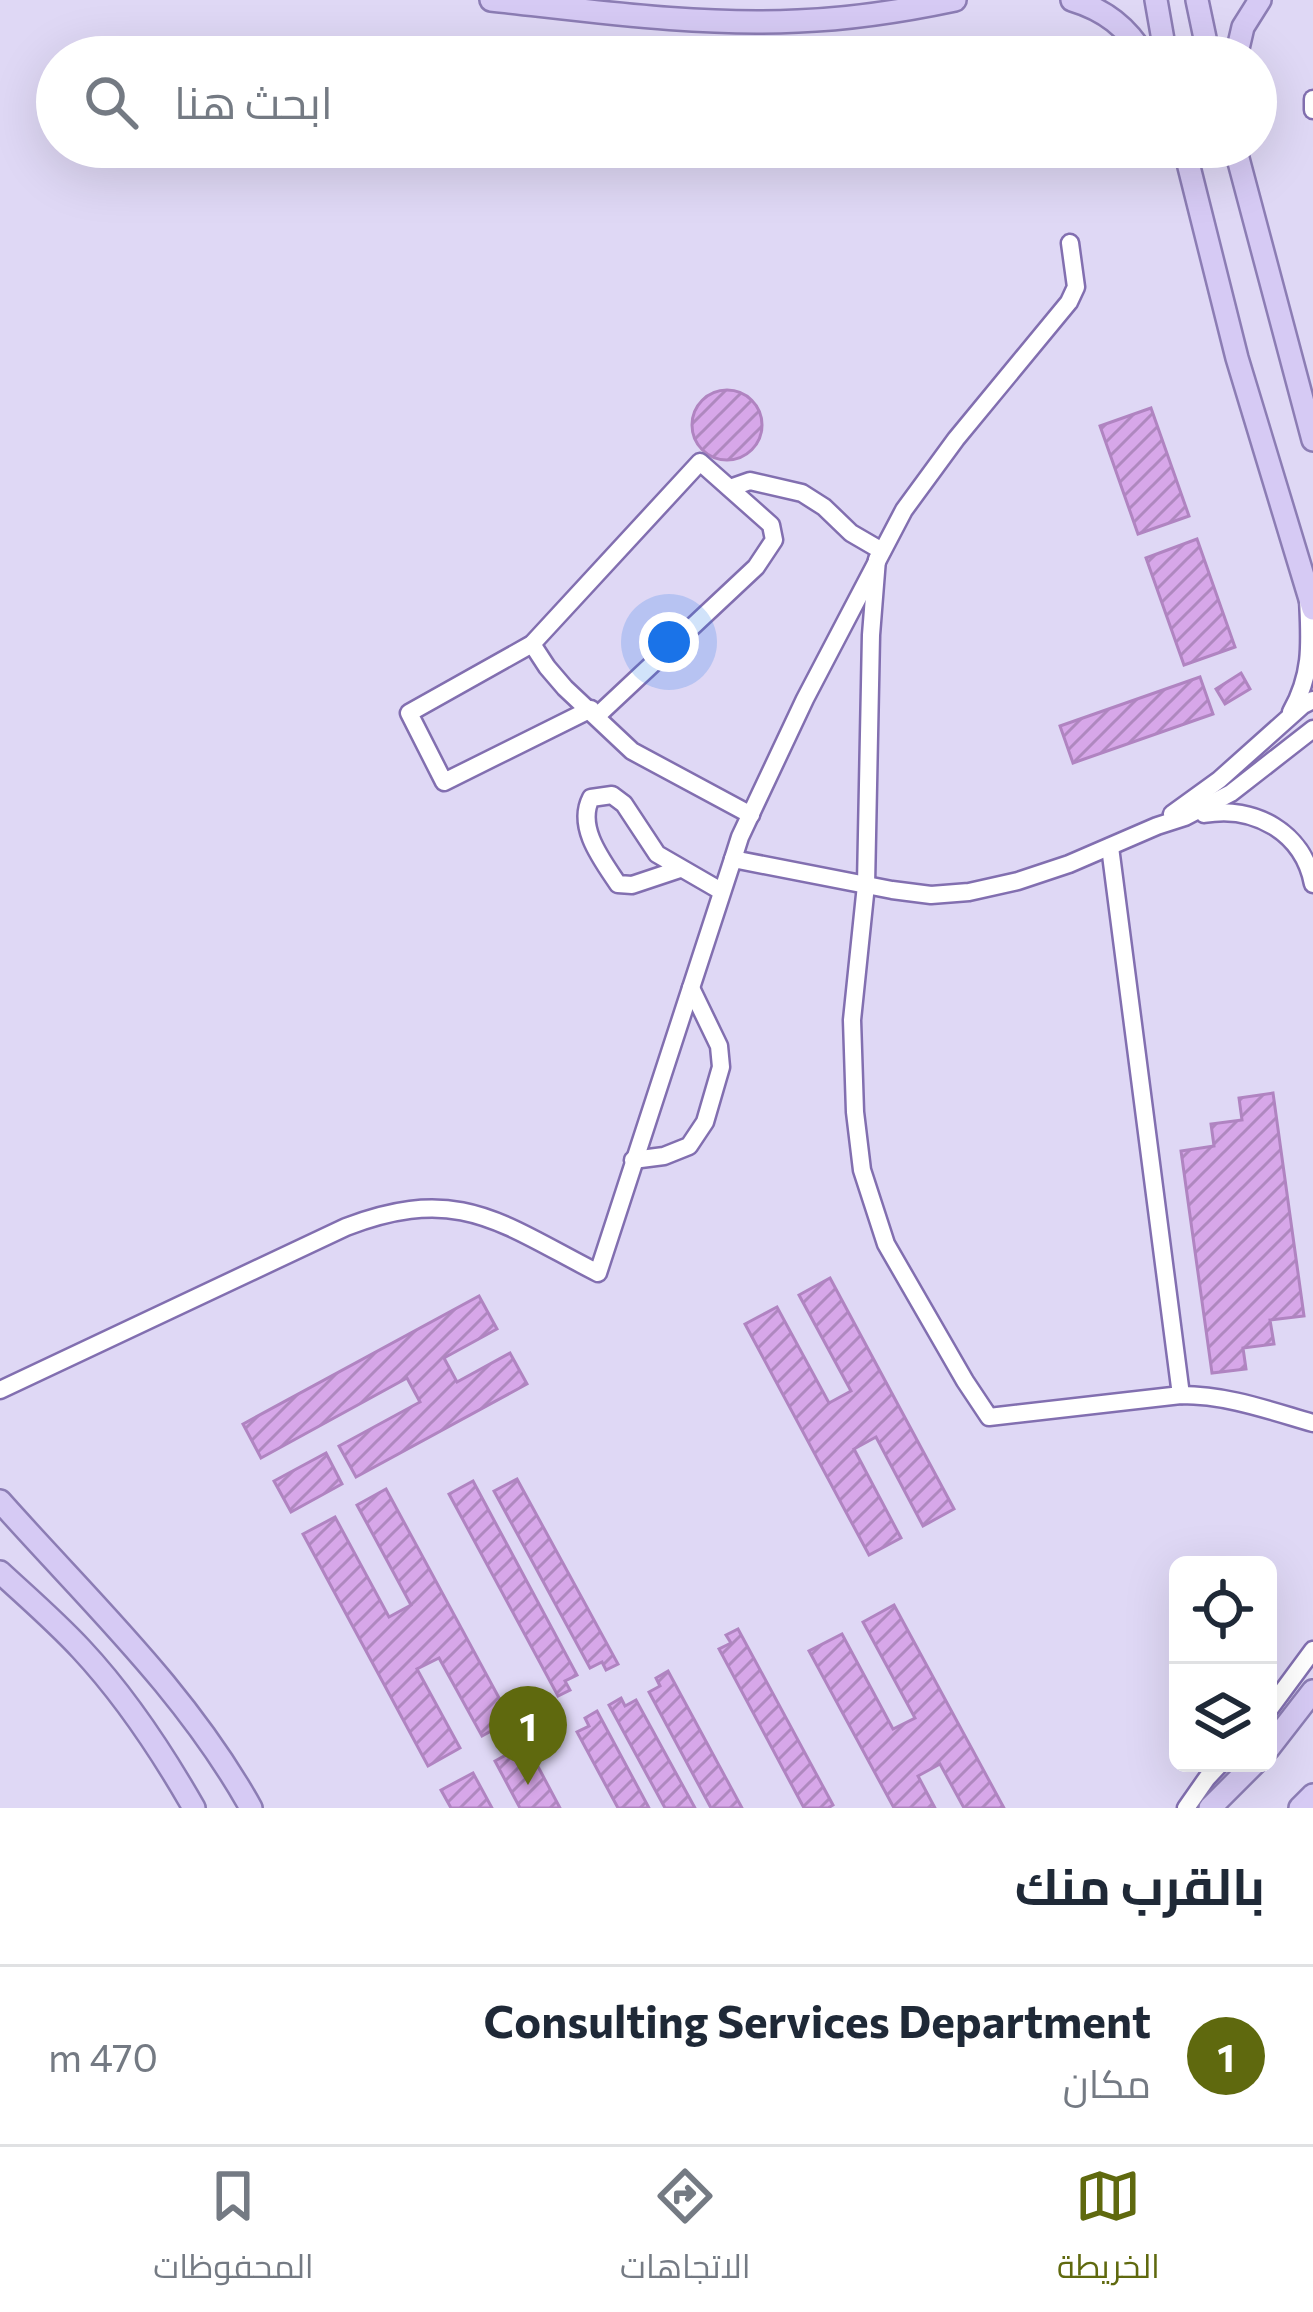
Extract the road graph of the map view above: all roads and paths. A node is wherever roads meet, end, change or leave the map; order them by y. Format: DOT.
graph roads {
  1 [pos="491,0"];
  2 [pos="955,0"];
  3 [pos="1072,0"];
  4 [pos="1156,0"];
  5 [pos="1197,0"];
  6 [pos="1260,0"];
  7 [pos="1130,36"];
  8 [pos="1162,36"];
  9 [pos="1205,36"];
  10 [pos="1241,36"];
  11 [pos="1313,99"];
  12 [pos="1313,110"];
  13 [pos="1189,168"];
  14 [pos="1243,168"];
  15 [pos="1070,243"];
  16 [pos="1313,440"];
  17 [pos="730,488"];
  18 [pos="880,555"];
  19 [pos="1310,600"];
  20 [pos="532,644"];
  21 [pos="1313,700"];
  22 [pos="594,712"];
  23 [pos="1287,720"];
  24 [pos="1313,729"];
  25 [pos="1313,746"];
  26 [pos="1263,768"];
  27 [pos="751,814"];
  28 [pos="1185,817"];
  29 [pos="1157,826"];
  30 [pos="1110,847"];
  31 [pos="733,859"];
  32 [pos="680,869"];
  33 [pos="1313,884"];
  34 [pos="866,885"];
  35 [pos="721,891"];
  36 [pos="691,988"];
  37 [pos="633,1160"];
  38 [pos="3,1390"];
  39 [pos="1181,1395"];
  40 [pos="1313,1423"];
  41 [pos="0,1498"];
  42 [pos="0,1572"];
  43 [pos="1313,1650"];
  44 [pos="1313,1691"];
  45 [pos="1277,1699"];
  46 [pos="1277,1737"];
  47 [pos="1213,1772"];
  48 [pos="1246,1772"];
  49 [pos="1313,1796"];
  50 [pos="194,1808"];
  51 [pos="250,1808"];
  52 [pos="1186,1808"];
  53 [pos="1210,1808"];
  54 [pos="1300,1808"];
  1 -- 2 [label="main road"];
  3 -- 7 [label="main road"];
  4 -- 8 [label="main road"];
  5 -- 9 [label="main road"];
  6 -- 10 [label="main road"];
  11 -- 12 [label="street"];
  13 -- 19 [label="main road"];
  14 -- 16 [label="main road"];
  15 -- 18 [label="street"];
  17 -- 18 [label="street"];
  17 -- 20 [label="street"];
  17 -- 22 [label="street"];
  18 -- 27 [label="street"];
  18 -- 34 [label="street"];
  19 -- 23 [label="street"];
  20 -- 22 [label="street"];
  20 -- 22 [label="street"];
  21 -- 23 [label="street"];
  22 -- 27 [label="street"];
  23 -- 29 [label="street"];
  24 -- 26 [label="street"];
  25 -- 26 [label="street"];
  26 -- 28 [label="street"];
  27 -- 31 [label="street"];
  28 -- 29 [label="street"];
  28 -- 33 [label="street"];
  29 -- 30 [label="street"];
  30 -- 34 [label="street"];
  30 -- 39 [label="street"];
  31 -- 34 [label="street"];
  31 -- 35 [label="street"];
  32 -- 32 [label="street"];
  32 -- 35 [label="street"];
  34 -- 39 [label="street"];
  35 -- 36 [label="street"];
  36 -- 37 [label="street"];
  36 -- 37 [label="street"];
  37 -- 38 [label="street"];
  39 -- 40 [label="street"];
  41 -- 51 [label="main road"];
  42 -- 50 [label="main road"];
  43 -- 45 [label="street"];
  44 -- 46 [label="main road"];
  47 -- 52 [label="street"];
  48 -- 53 [label="main road"];
  49 -- 54 [label="main road"];
}
